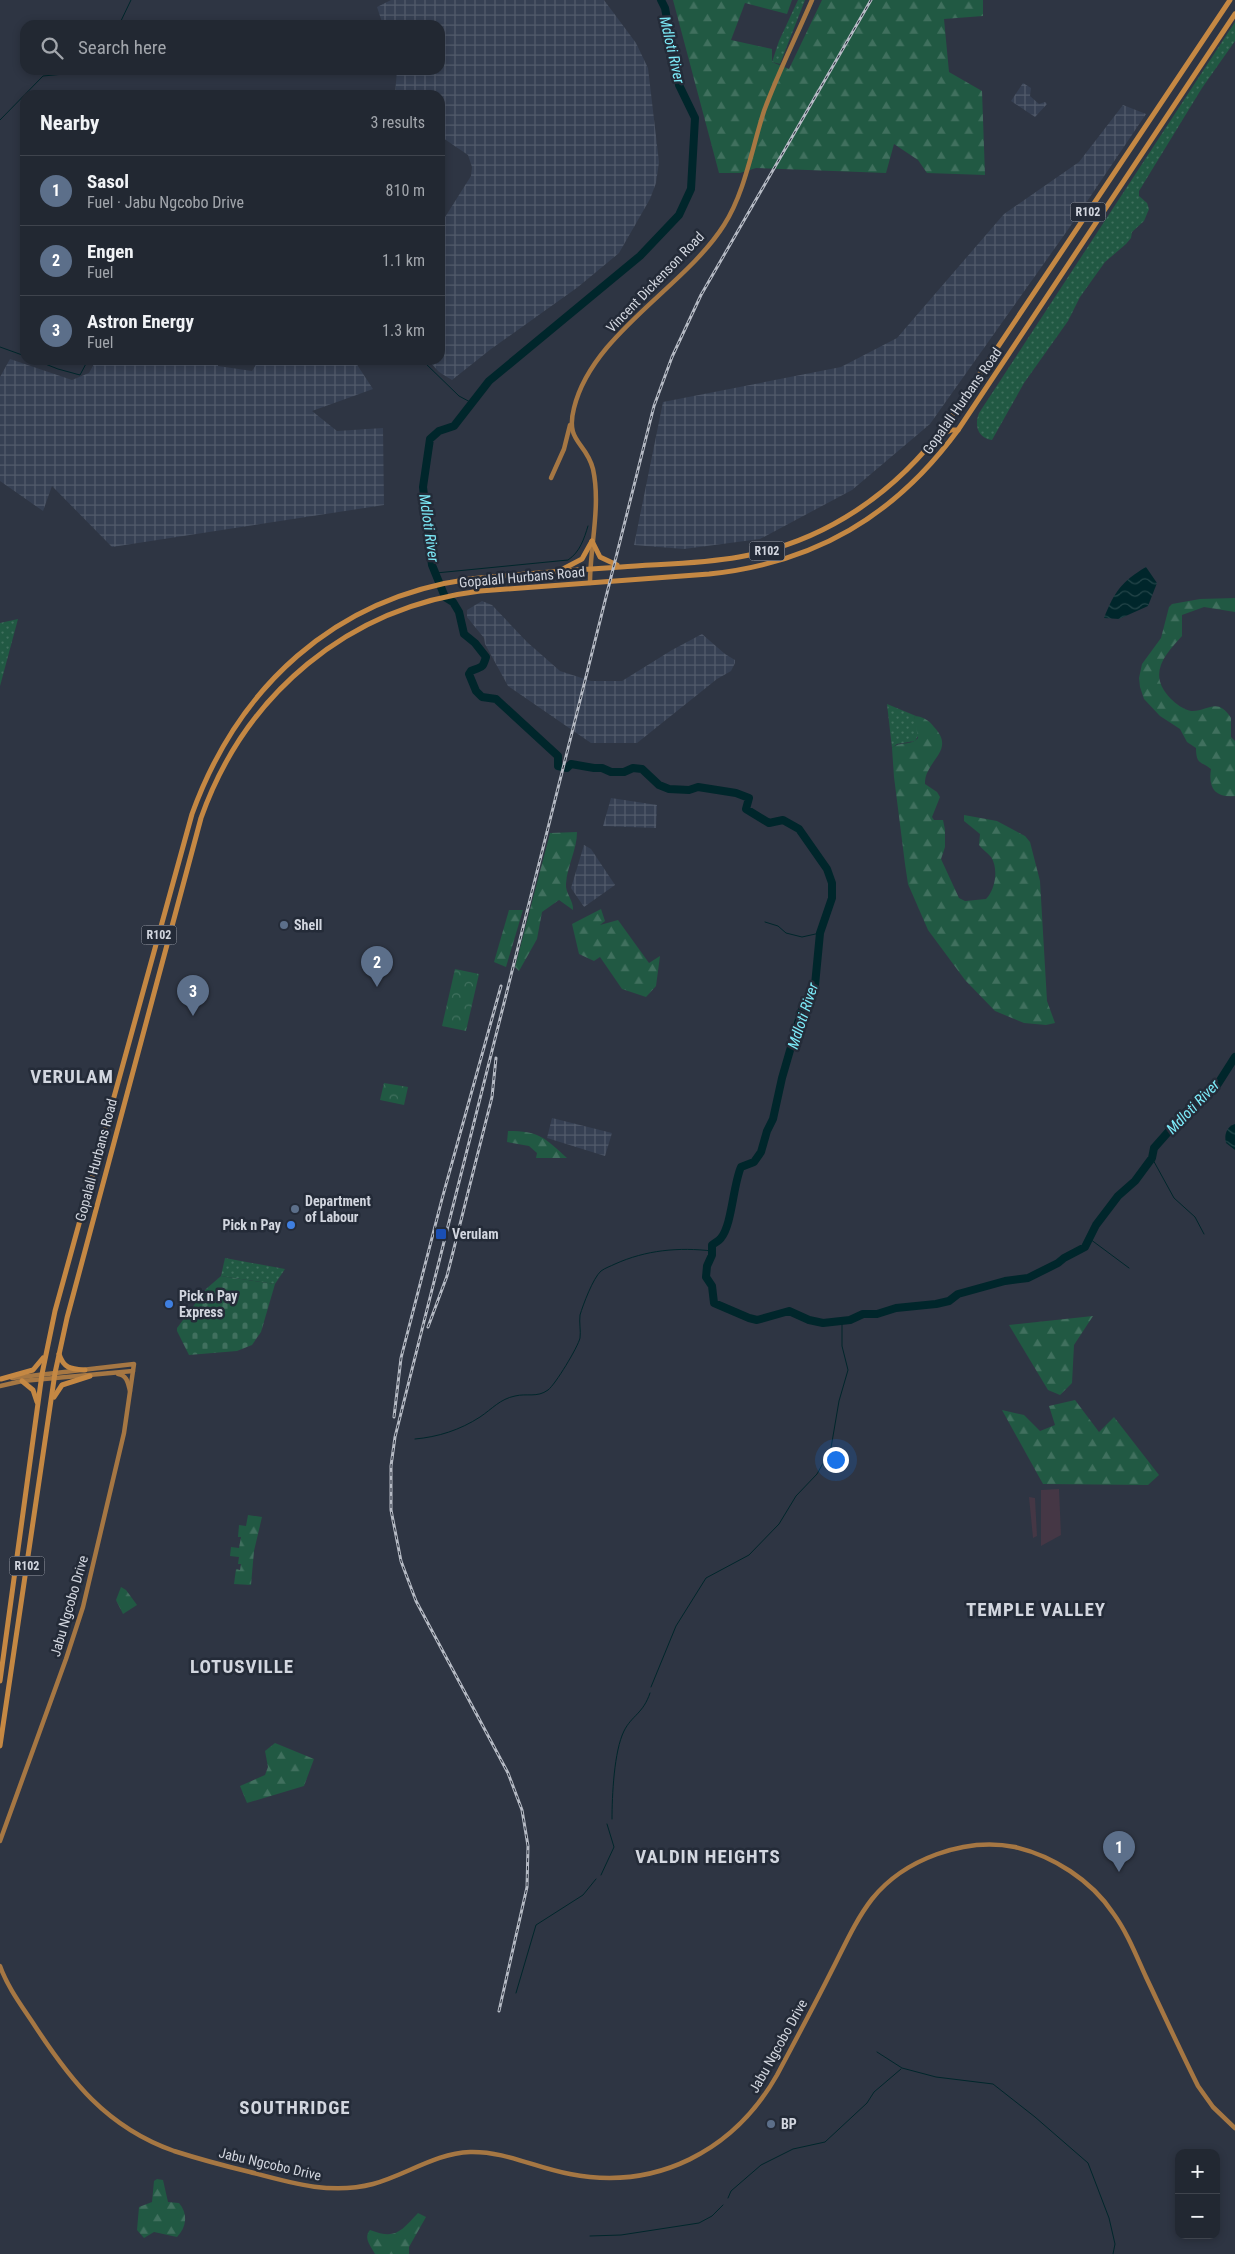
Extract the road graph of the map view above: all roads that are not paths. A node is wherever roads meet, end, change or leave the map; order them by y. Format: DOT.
graph roads {
  1 [pos="812,0"];
  2 [pos="1230,0"];
  3 [pos="1235,14"];
  4 [pos="952,416"];
  5 [pos="570,424"];
  6 [pos="958,430"];
  7 [pos="938,437"];
  8 [pos="551,478"];
  9 [pos="592,541"];
  10 [pos="621,567"];
  11 [pos="590,569"];
  12 [pos="558,571"];
  13 [pos="590,583"];
  14 [pos="59,1353"];
  15 [pos="46,1354"];
  16 [pos="85,1370"];
  17 [pos="133,1370"];
  18 [pos="111,1373"];
  19 [pos="55,1376"];
  20 [pos="90,1376"];
  21 [pos="42,1377"];
  22 [pos="0,1380"];
  23 [pos="22,1382"];
  24 [pos="0,1386"];
  25 [pos="131,1394"];
  26 [pos="38,1404"];
  27 [pos="48,1421"];
  28 [pos="0,1682"];
  29 [pos="0,1746"];
  30 [pos="0,1841"];
  31 [pos="0,1966"];
  32 [pos="1235,2128"];
  1 -- 5 [label="main road, Vincent Dickenson Road"];
  2 -- 4 [label="main road, Gopalall Hurbans Road / R102"];
  3 -- 6 [label="main road, Gopalall Hurbans Road / R102"];
  4 -- 6 [label="main road"];
  4 -- 7 [label="main road, Gopalall Hurbans Road / R102"];
  5 -- 8 [label="main road, Vincent Dickenson Road"];
  5 -- 9 [label="main road"];
  6 -- 7 [label="main road"];
  6 -- 13 [label="main road, Gopalall Hurbans Road / R102"];
  7 -- 10 [label="main road, Gopalall Hurbans Road / R102"];
  9 -- 10 [label="main road"];
  9 -- 11 [label="main road"];
  9 -- 12 [label="main road"];
  10 -- 11 [label="main road, Gopalall Hurbans Road / R102"];
  11 -- 12 [label="main road, Gopalall Hurbans Road / R102"];
  11 -- 13 [label="main road"];
  12 -- 15 [label="main road, Gopalall Hurbans Road / R102"];
  13 -- 14 [label="main road, Gopalall Hurbans Road / R102"];
  14 -- 16 [label="main road"];
  14 -- 19 [label="main road, Gopalall Hurbans Road / R102"];
  15 -- 21 [label="main road, Gopalall Hurbans Road / R102"];
  15 -- 22 [label="main road"];
  16 -- 17 [label="main road, Jabu Ngcobo Drive"];
  16 -- 19 [label="main road, Jabu Ngcobo Drive"];
  17 -- 18 [label="main road, Jabu Ngcobo Drive"];
  17 -- 25 [label="main road, Jabu Ngcobo Drive"];
  18 -- 20 [label="main road, Jabu Ngcobo Drive"];
  18 -- 25 [label="main road"];
  19 -- 20 [label="main road, Jabu Ngcobo Drive"];
  19 -- 21 [label="main road, Jabu Ngcobo Drive"];
  19 -- 27 [label="main road, Gopalall Hurbans Road / R102"];
  20 -- 27 [label="main road"];
  21 -- 22 [label="main road, Jabu Ngcobo Drive"];
  21 -- 23 [label="main road, Jabu Ngcobo Drive"];
  21 -- 26 [label="main road, Gopalall Hurbans Road / R102"];
  23 -- 24 [label="main road, Jabu Ngcobo Drive"];
  23 -- 26 [label="main road"];
  25 -- 30 [label="main road, Jabu Ngcobo Drive"];
  26 -- 28 [label="main road, Gopalall Hurbans Road / R102"];
  27 -- 29 [label="main road, Gopalall Hurbans Road / R102"];
  31 -- 32 [label="main road, Jabu Ngcobo Drive"];
}
